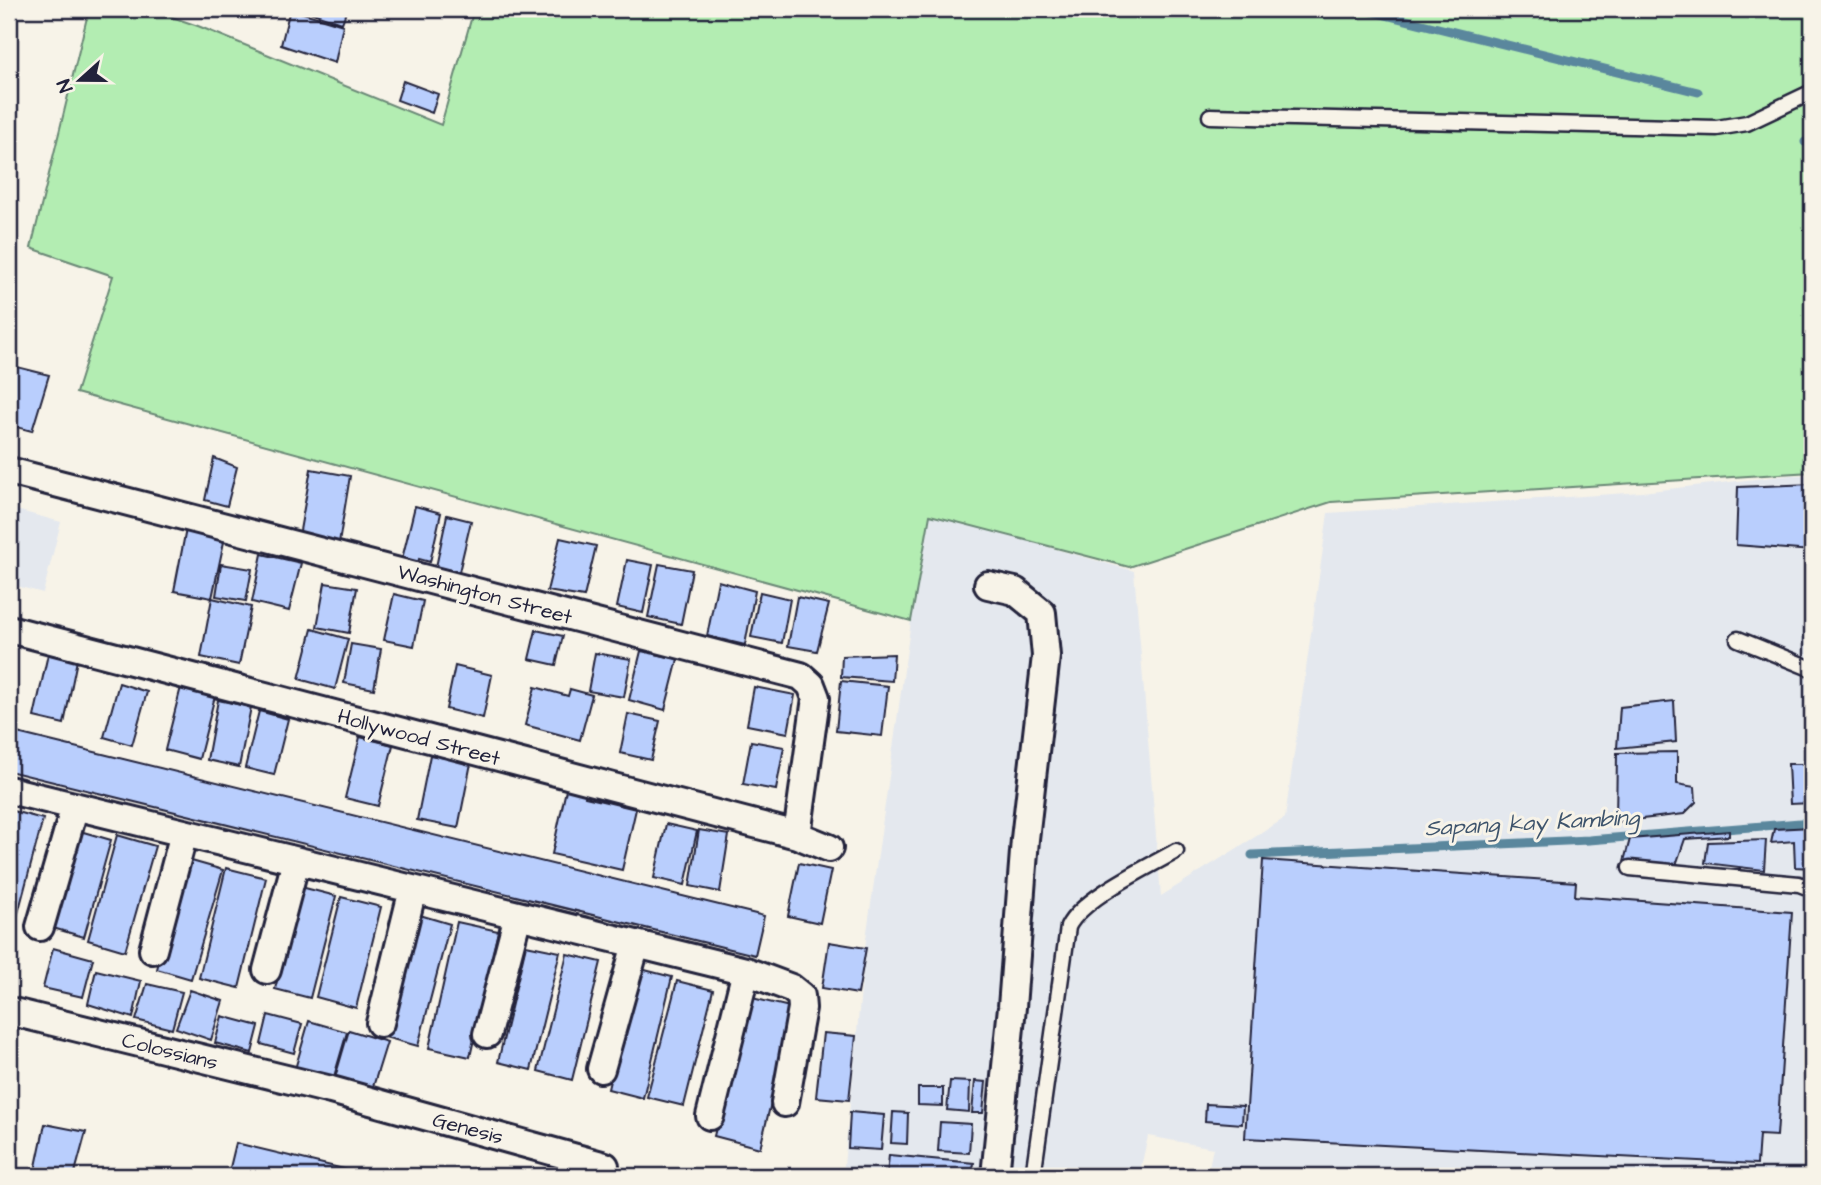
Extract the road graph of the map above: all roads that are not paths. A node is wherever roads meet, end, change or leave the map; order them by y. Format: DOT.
graph roads {
  1 [pos="1812,92"];
  2 [pos="1210,116"];
  3 [pos="9,471"];
  4 [pos="988,585"];
  5 [pos="9,629"];
  6 [pos="1738,639"];
  7 [pos="1812,669"];
  8 [pos="9,790"];
  9 [pos="75,806"];
  10 [pos="184,833"];
  11 [pos="797,835"];
  12 [pos="829,848"];
  13 [pos="1177,851"];
  14 [pos="296,861"];
  15 [pos="1630,868"];
  16 [pos="1812,889"];
  17 [pos="413,890"];
  18 [pos="518,915"];
  19 [pos="40,926"];
  20 [pos="636,944"];
  21 [pos="153,950"];
  22 [pos="267,970"];
  23 [pos="746,971"];
  24 [pos="9,1011"];
  25 [pos="380,1023"];
  26 [pos="487,1034"];
  27 [pos="601,1069"];
  28 [pos="331,1090"];
  29 [pos="785,1103"];
  30 [pos="710,1116"];
  31 [pos="605,1166"];
  32 [pos="995,1176"];
  33 [pos="1033,1176"];
  1 -- 2 [label="lane"];
  3 -- 11 [label="street, Washington Street"];
  4 -- 32 [label="street"];
  5 -- 11 [label="street, Hollywood Street"];
  6 -- 7 [label="lane"];
  8 -- 9 [label="street"];
  9 -- 10 [label="street"];
  9 -- 19 [label="street"];
  10 -- 14 [label="street"];
  10 -- 21 [label="street"];
  11 -- 12 [label="street, Hollywood Street"];
  13 -- 33 [label="lane"];
  14 -- 17 [label="street"];
  14 -- 22 [label="street"];
  15 -- 16 [label="lane"];
  17 -- 18 [label="street"];
  17 -- 25 [label="street"];
  18 -- 20 [label="street"];
  18 -- 26 [label="street"];
  20 -- 23 [label="street"];
  20 -- 27 [label="street"];
  23 -- 29 [label="street"];
  23 -- 30 [label="street"];
  24 -- 28 [label="street, Colossians"];
  28 -- 31 [label="street, Genesis"];
}
